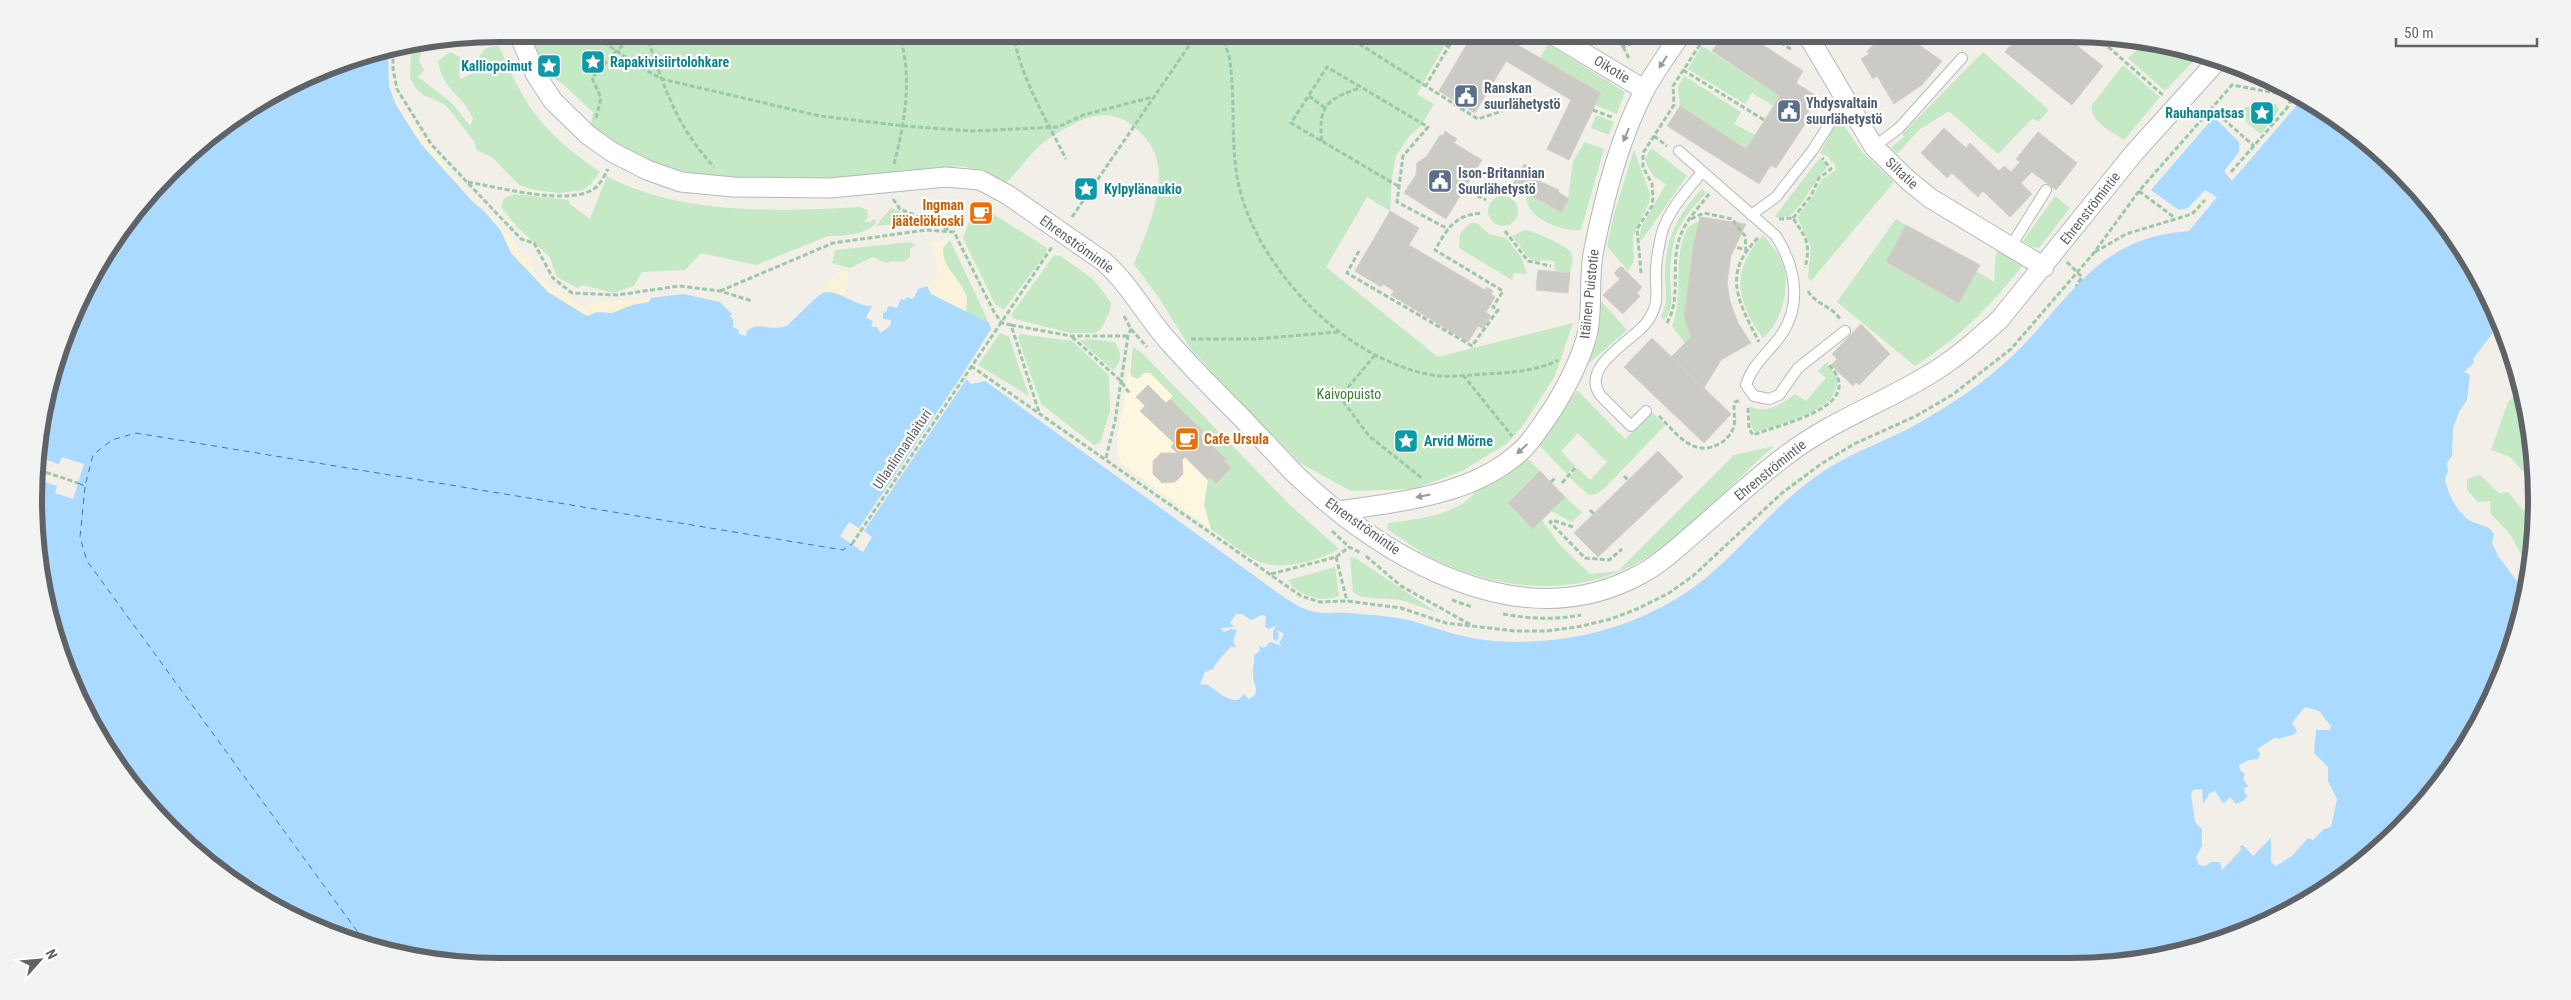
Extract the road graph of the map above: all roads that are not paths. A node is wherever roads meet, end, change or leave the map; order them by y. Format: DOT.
graph roads {
  1 [pos="522,42"];
  2 [pos="1565,42"];
  3 [pos="1676,42"];
  4 [pos="1811,42"];
  5 [pos="1962,58"];
  6 [pos="2213,65"];
  7 [pos="1645,90"];
  8 [pos="1850,108"];
  9 [pos="1874,147"];
  10 [pos="1679,151"];
  11 [pos="1702,172"];
  12 [pos="2046,190"];
  13 [pos="1751,215"];
  14 [pos="2011,246"];
  15 [pos="2044,267"];
  16 [pos="1844,328"];
  17 [pos="1651,412"];
  18 [pos="1339,511"];
  1 -- 18 [label="street, Ehrenströmintie"];
  2 -- 7 [label="street, Oikotie"];
  3 -- 7 [label="street, Itäinen Puistotie, one-way"];
  4 -- 8 [label="street, Siltatie"];
  5 -- 9 [label="lane"];
  6 -- 15 [label="street, Ehrenströmintie"];
  7 -- 18 [label="street, Itäinen Puistotie, one-way"];
  8 -- 9 [label="street, Siltatie"];
  8 -- 13 [label="lane"];
  9 -- 14 [label="street, Siltatie"];
  10 -- 11 [label="lane"];
  11 -- 13 [label="lane"];
  11 -- 17 [label="lane"];
  12 -- 14 [label="lane"];
  13 -- 16 [label="lane"];
  14 -- 15 [label="street, Siltatie"];
  15 -- 18 [label="street, Ehrenströmintie"];
}
